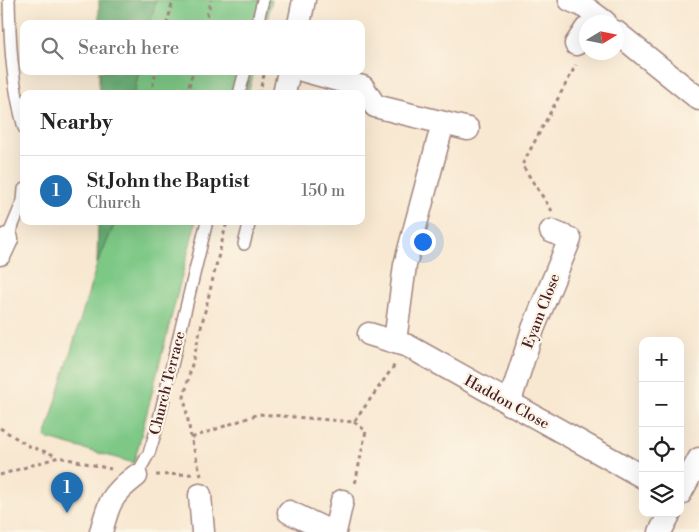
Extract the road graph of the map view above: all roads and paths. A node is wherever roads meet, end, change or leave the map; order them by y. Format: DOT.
graph roads {
  1 [pos="9,0"];
  2 [pos="173,0"];
  3 [pos="210,0"];
  4 [pos="263,0"];
  5 [pos="304,0"];
  6 [pos="570,0"];
  7 [pos="586,15"];
  8 [pos="169,20"];
  9 [pos="206,20"];
  10 [pos="258,20"];
  11 [pos="300,20"];
  12 [pos="624,38"];
  13 [pos="579,40"];
  14 [pos="579,51"];
  15 [pos="579,60"];
  16 [pos="155,75"];
  17 [pos="192,75"];
  18 [pos="244,75"];
  19 [pos="264,75"];
  20 [pos="288,75"];
  21 [pos="320,75"];
  22 [pos="152,90"];
  23 [pos="189,90"];
  24 [pos="240,90"];
  25 [pos="260,90"];
  26 [pos="285,90"];
  27 [pos="365,90"];
  28 [pos="365,90"];
  29 [pos="699,99"];
  30 [pos="20,113"];
  31 [pos="443,123"];
  32 [pos="468,129"];
  33 [pos="20,206"];
  34 [pos="206,225"];
  35 [pos="226,225"];
  36 [pos="249,225"];
  37 [pos="551,231"];
  38 [pos="244,244"];
  39 [pos="4,247"];
  40 [pos="369,334"];
  41 [pos="402,344"];
  42 [pos="509,404"];
  43 [pos="354,422"];
  44 [pos="0,428"];
  45 [pos="191,438"];
  46 [pos="59,457"];
  47 [pos="699,459"];
  48 [pos="0,475"];
  49 [pos="136,475"];
  50 [pos="639,475"];
  51 [pos="200,485"];
  52 [pos="684,487"];
  53 [pos="342,501"];
  54 [pos="289,512"];
  55 [pos="668,517"];
  56 [pos="101,532"];
  57 [pos="203,532"];
  58 [pos="331,532"];
  59 [pos="335,532"];
  60 [pos="660,532"];
  1 -- 30 [label="lane"];
  2 -- 8 [label="path"];
  3 -- 9 [label="path"];
  4 -- 10 [label="lane"];
  5 -- 11 [label="street"];
  6 -- 7 [label="street"];
  12 -- 29 [label="street"];
  13 -- 14 [label="path"];
  15 -- 37 [label="path"];
  16 -- 22 [label="path"];
  17 -- 23 [label="path"];
  18 -- 24 [label="lane"];
  19 -- 25 [label="path"];
  20 -- 26 [label="street"];
  21 -- 27 [label="street"];
  28 -- 31 [label="street"];
  31 -- 32 [label="street"];
  31 -- 41 [label="street"];
  33 -- 39 [label="lane"];
  34 -- 49 [label="lane, Church Terrace"];
  35 -- 45 [label="path"];
  36 -- 38 [label="lane"];
  37 -- 42 [label="street, Eyam Close"];
  40 -- 41 [label="street, Haddon Close"];
  41 -- 42 [label="street, Haddon Close"];
  41 -- 43 [label="path"];
  42 -- 50 [label="street, Haddon Close"];
  43 -- 45 [label="path"];
  43 -- 53 [label="path"];
  44 -- 46 [label="path"];
  45 -- 51 [label="path"];
  46 -- 48 [label="path"];
  46 -- 49 [label="path"];
  47 -- 52 [label="street"];
  49 -- 51 [label="path"];
  49 -- 56 [label="street, Church Terrace"];
  51 -- 57 [label="street"];
  53 -- 59 [label="street"];
  54 -- 58 [label="street"];
  55 -- 60 [label="street"];
}
